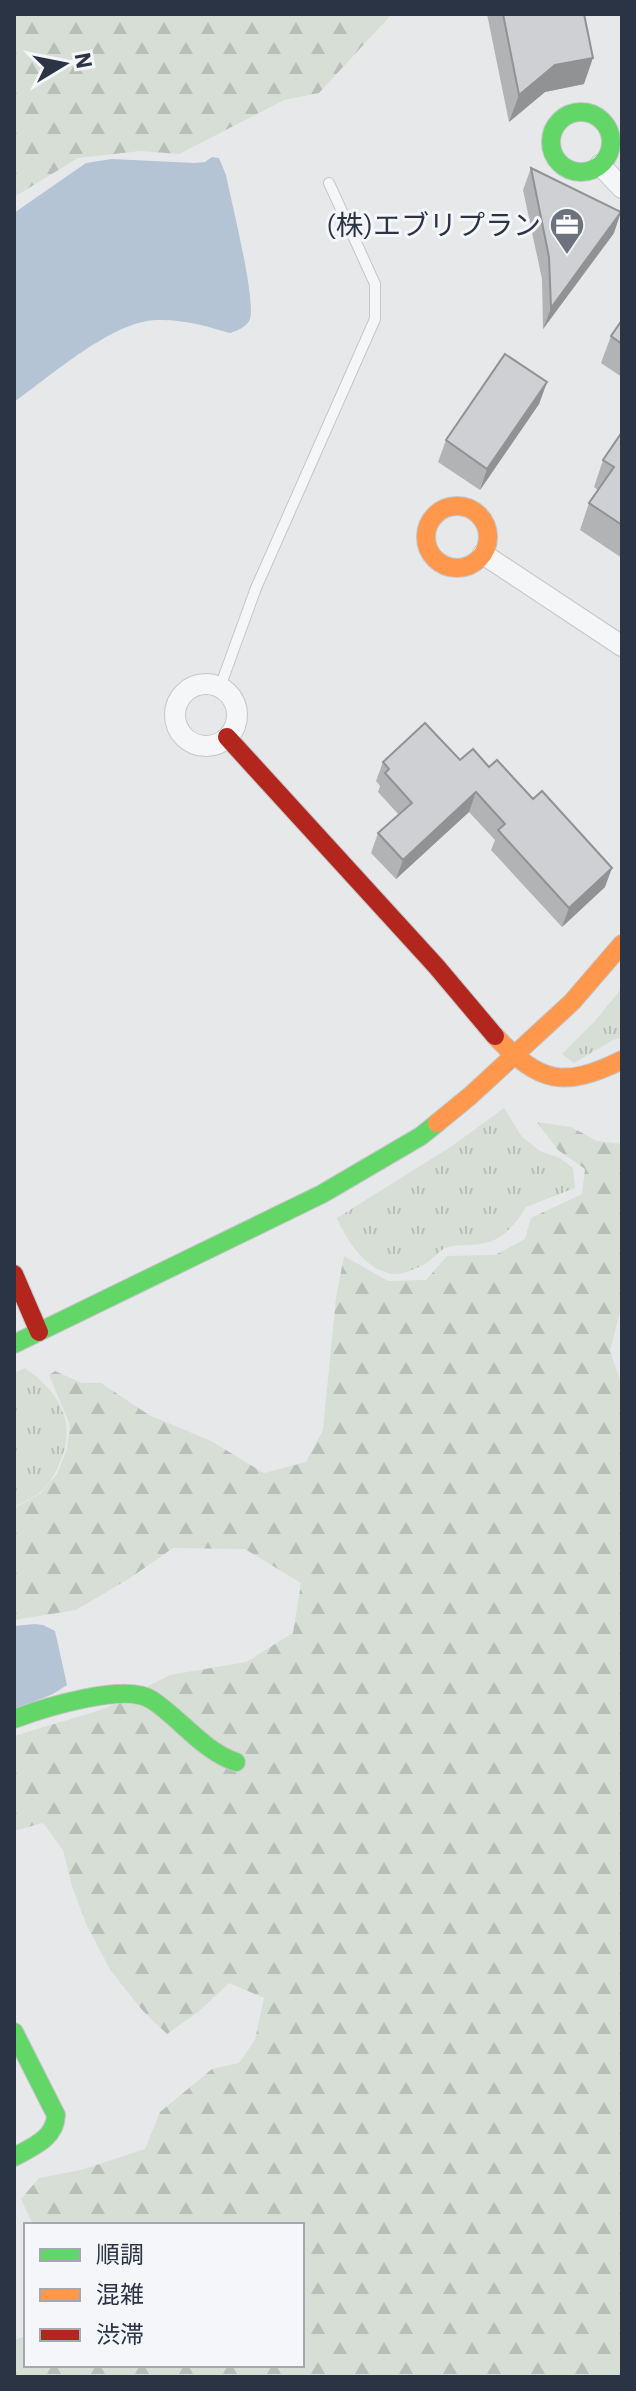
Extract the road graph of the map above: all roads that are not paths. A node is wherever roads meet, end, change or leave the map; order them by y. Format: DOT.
graph roads {
  1 [pos="600,165"];
  2 [pos="329,183"];
  3 [pos="622,188"];
  4 [pos="483,554"];
  5 [pos="622,646"];
  6 [pos="220,687"];
  7 [pos="227,737"];
  8 [pos="622,944"];
  9 [pos="515,1057"];
  10 [pos="622,1060"];
  11 [pos="14,1274"];
  12 [pos="39,1332"];
  13 [pos="14,1344"];
  14 [pos="14,1719"];
  15 [pos="236,1762"];
  16 [pos="14,2032"];
  17 [pos="14,2157"];
  1 -- 3 [label="street"];
  2 -- 6 [label="lane"];
  4 -- 5 [label="street"];
  6 -- 7 [label="street"];
  6 -- 7 [label="street"];
  7 -- 9 [label="street"];
  8 -- 9 [label="street"];
  9 -- 10 [label="street"];
  9 -- 12 [label="street"];
  11 -- 12 [label="street"];
  12 -- 13 [label="street"];
  14 -- 15 [label="street"];
  16 -- 17 [label="street"];
}
